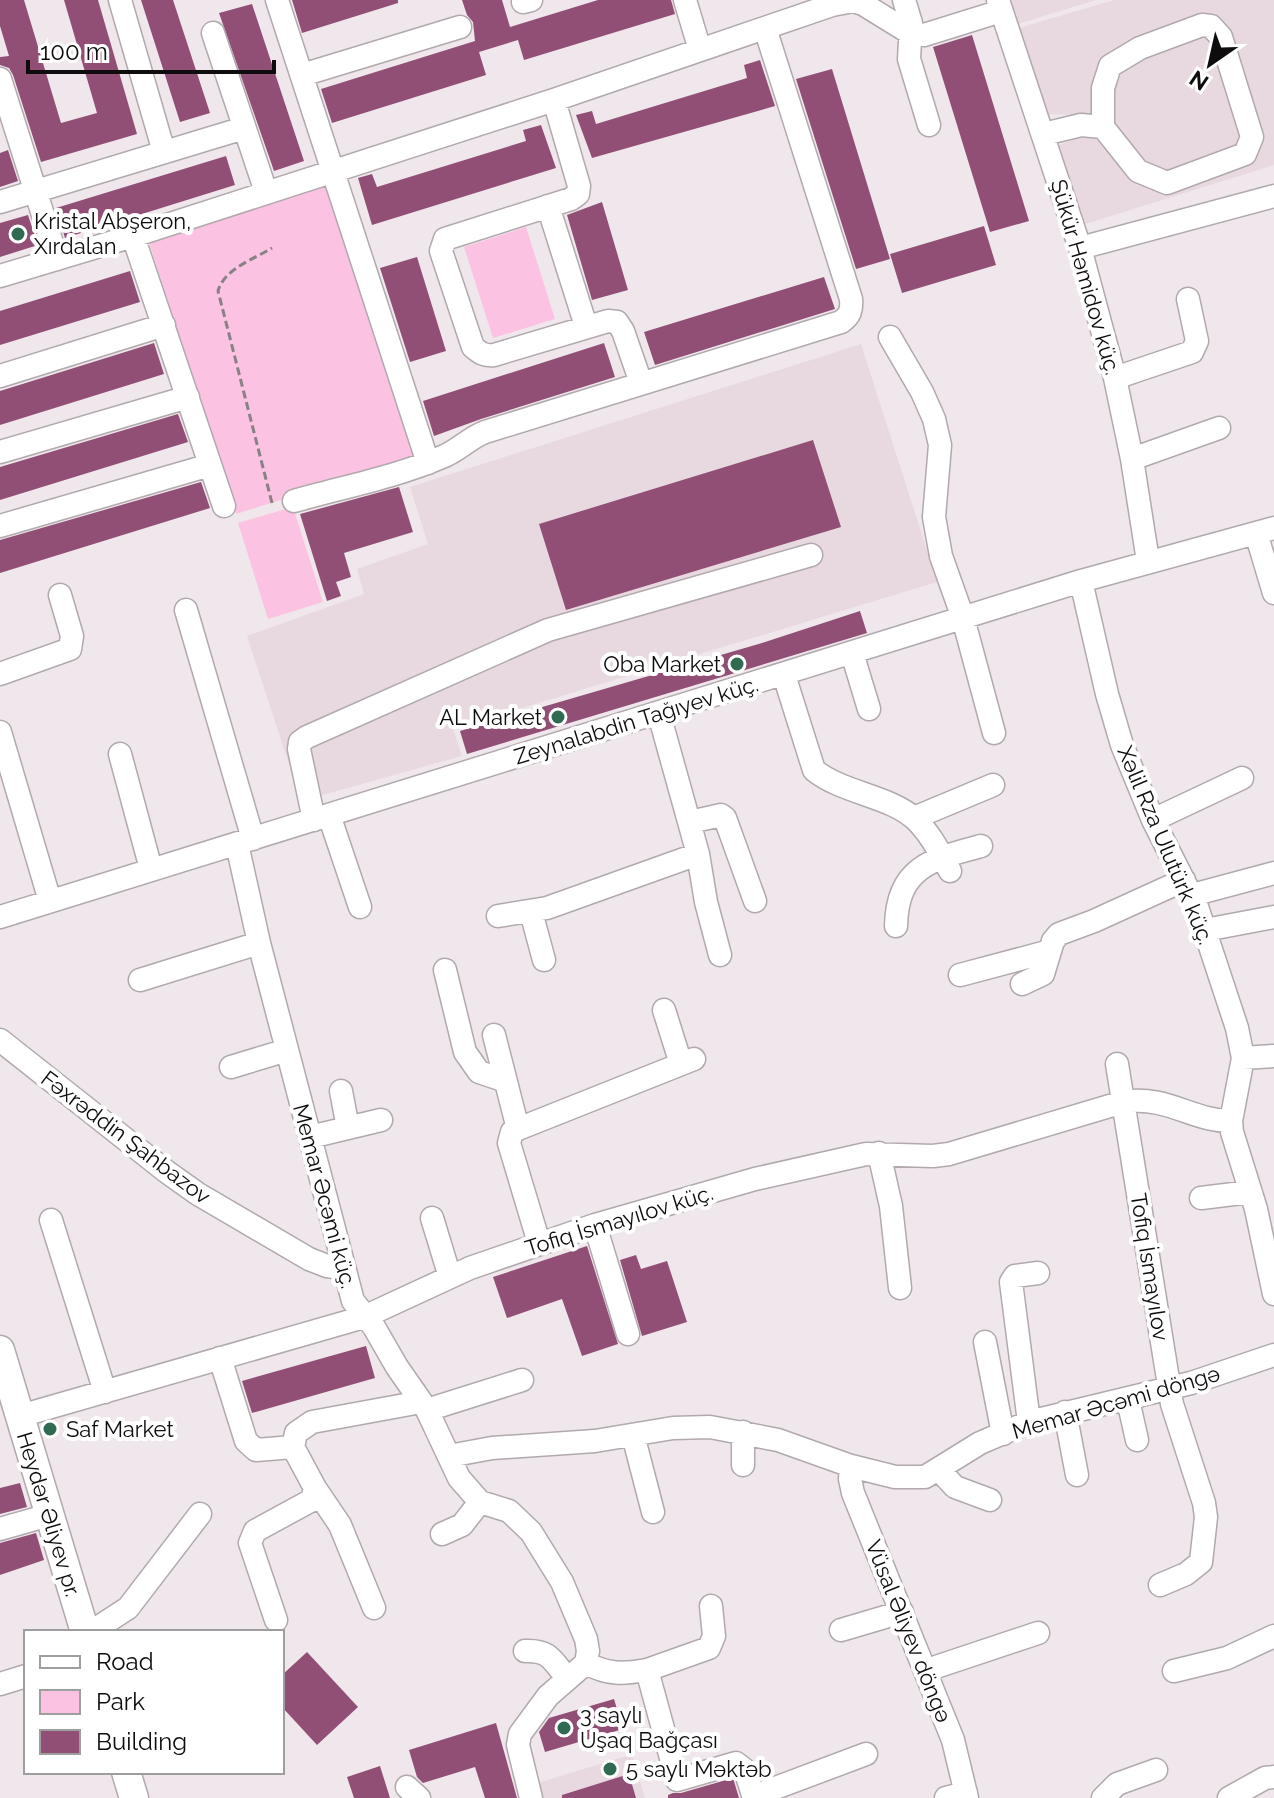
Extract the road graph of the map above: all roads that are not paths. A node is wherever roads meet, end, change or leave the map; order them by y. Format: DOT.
graph roads {
  1 [pos="120,0"];
  2 [pos="277,0"];
  3 [pos="685,0"];
  4 [pos="904,0"];
  5 [pos="1000,6"];
  6 [pos="460,27"];
  7 [pos="765,28"];
  8 [pos="213,33"];
  9 [pos="910,33"];
  10 [pos="700,50"];
  11 [pos="302,75"];
  12 [pos="0,79"];
  13 [pos="549,102"];
  14 [pos="929,125"];
  15 [pos="1103,127"];
  16 [pos="244,128"];
  17 [pos="8,130"];
  18 [pos="1044,134"];
  19 [pos="164,152"];
  20 [pos="332,170"];
  21 [pos="36,190"];
  22 [pos="266,192"];
  23 [pos="1274,196"];
  24 [pos="553,197"];
  25 [pos="0,202"];
  26 [pos="133,236"];
  27 [pos="1080,248"];
  28 [pos="57,259"];
  29 [pos="0,276"];
  30 [pos="1188,299"];
  31 [pos="164,325"];
  32 [pos="586,326"];
  33 [pos="890,337"];
  34 [pos="0,376"];
  35 [pos="1115,378"];
  36 [pos="641,383"];
  37 [pos="188,397"];
  38 [pos="1219,428"];
  39 [pos="0,452"];
  40 [pos="1132,459"];
  41 [pos="428,463"];
  42 [pos="210,465"];
  43 [pos="283,502"];
  44 [pos="224,506"];
  45 [pos="0,526"];
  46 [pos="1265,531"];
  47 [pos="811,555"];
  48 [pos="1148,561"];
  49 [pos="1081,581"];
  50 [pos="1274,593"];
  51 [pos="60,595"];
  52 [pos="186,610"];
  53 [pos="963,618"];
  54 [pos="852,653"];
  55 [pos="0,674"];
  56 [pos="784,675"];
  57 [pos="869,709"];
  58 [pos="659,714"];
  59 [pos="0,732"];
  60 [pos="994,733"];
  61 [pos="120,754"];
  62 [pos="1242,778"];
  63 [pos="993,785"];
  64 [pos="321,817"];
  65 [pos="914,818"];
  66 [pos="1153,820"];
  67 [pos="690,822"];
  68 [pos="245,841"];
  69 [pos="981,846"];
  70 [pos="698,854"];
  71 [pos="946,864"];
  72 [pos="151,869"];
  73 [pos="1274,873"];
  74 [pos="1188,887"];
  75 [pos="50,901"];
  76 [pos="755,901"];
  77 [pos="360,907"];
  78 [pos="531,912"];
  79 [pos="498,916"];
  80 [pos="0,917"];
  81 [pos="1274,917"];
  82 [pos="896,926"];
  83 [pos="1205,930"];
  84 [pos="259,943"];
  85 [pos="1050,951"];
  86 [pos="720,955"];
  87 [pos="544,960"];
  88 [pos="445,970"];
  89 [pos="960,975"];
  90 [pos="140,980"];
  91 [pos="1022,984"];
  92 [pos="664,1010"];
  93 [pos="494,1035"];
  94 [pos="0,1040"];
  95 [pos="287,1050"];
  96 [pos="1274,1056"];
  97 [pos="1243,1058"];
  98 [pos="1117,1064"];
  99 [pos="231,1067"];
  100 [pos="503,1080"];
  101 [pos="341,1091"];
  102 [pos="1123,1102"];
  103 [pos="381,1120"];
  104 [pos="1231,1121"];
  105 [pos="348,1128"];
  106 [pos="518,1129"];
  107 [pos="310,1137"];
  108 [pos="879,1153"];
  109 [pos="1201,1198"];
  110 [pos="1260,1202"];
  111 [pos="432,1218"];
  112 [pos="51,1220"];
  113 [pos="595,1225"];
  114 [pos="539,1243"];
  115 [pos="342,1268"];
  116 [pos="1038,1273"];
  117 [pos="450,1277"];
  118 [pos="900,1288"];
  119 [pos="1274,1294"];
  120 [pos="364,1317"];
  121 [pos="628,1334"];
  122 [pos="985,1342"];
  123 [pos="1274,1355"];
  124 [pos="1,1356"];
  125 [pos="220,1358"];
  126 [pos="522,1380"];
  127 [pos="1170,1388"];
  128 [pos="105,1392"];
  129 [pos="1128,1400"];
  130 [pos="424,1406"];
  131 [pos="1065,1412"];
  132 [pos="20,1416"];
  133 [pos="1029,1422"];
  134 [pos="743,1432"];
  135 [pos="1003,1434"];
  136 [pos="633,1435"];
  137 [pos="1137,1440"];
  138 [pos="293,1447"];
  139 [pos="449,1456"];
  140 [pos="743,1465"];
  141 [pos="851,1466"];
  142 [pos="939,1470"];
  143 [pos="1077,1475"];
  144 [pos="315,1488"];
  145 [pos="990,1500"];
  146 [pos="480,1502"];
  147 [pos="653,1512"];
  148 [pos="200,1514"];
  149 [pos="49,1515"];
  150 [pos="0,1529"];
  151 [pos="442,1534"];
  152 [pos="1160,1585"];
  153 [pos="711,1606"];
  154 [pos="374,1608"];
  155 [pos="902,1612"];
  156 [pos="276,1620"];
  157 [pos="84,1630"];
  158 [pos="94,1630"];
  159 [pos="841,1630"];
  160 [pos="1038,1633"];
  161 [pos="1274,1636"];
  162 [pos="525,1651"];
  163 [pos="586,1663"];
  164 [pos="647,1670"];
  165 [pos="927,1670"];
  166 [pos="1174,1671"];
  167 [pos="24,1677"];
  168 [pos="567,1678"];
  169 [pos="0,1684"];
  170 [pos="866,1754"];
  171 [pos="1156,1770"];
  172 [pos="127,1774"];
  173 [pos="1274,1777"];
  174 [pos="680,1789"];
  175 [pos="960,1796"];
  176 [pos="754,1797"];
  177 [pos="134,1798"];
  178 [pos="531,1798"];
  179 [pos="1103,1798"];
  180 [pos="1229,1798"];
  1 -- 19 [label="street"];
  2 -- 11 [label="street"];
  3 -- 10 [label="street"];
  4 -- 9 [label="street"];
  5 -- 9 [label="street"];
  5 -- 18 [label="street, Şükür Həmidov küç."];
  6 -- 11 [label="street"];
  7 -- 9 [label="street"];
  7 -- 10 [label="street"];
  7 -- 36 [label="street"];
  8 -- 16 [label="street"];
  9 -- 14 [label="street"];
  10 -- 13 [label="street"];
  11 -- 20 [label="street"];
  12 -- 17 [label="street"];
  13 -- 20 [label="street"];
  13 -- 24 [label="street"];
  15 -- 15 [label="street"];
  15 -- 18 [label="street"];
  16 -- 19 [label="street"];
  16 -- 22 [label="street"];
  17 -- 21 [label="street"];
  18 -- 27 [label="street, Şükür Həmidov küç."];
  19 -- 21 [label="street"];
  20 -- 22 [label="street"];
  20 -- 41 [label="street"];
  21 -- 25 [label="street"];
  21 -- 28 [label="street"];
  22 -- 26 [label="street"];
  23 -- 27 [label="street"];
  24 -- 32 [label="street"];
  24 -- 32 [label="street"];
  26 -- 28 [label="street"];
  26 -- 31 [label="street"];
  27 -- 35 [label="street, Şükür Həmidov küç."];
  28 -- 29 [label="street"];
  30 -- 35 [label="street"];
  31 -- 34 [label="street"];
  31 -- 37 [label="street"];
  32 -- 36 [label="street"];
  33 -- 53 [label="street"];
  35 -- 40 [label="street, Şükür Həmidov küç."];
  36 -- 41 [label="street"];
  37 -- 39 [label="street"];
  37 -- 42 [label="street"];
  38 -- 40 [label="street"];
  40 -- 48 [label="street, Şükür Həmidov küç."];
  41 -- 43 [label="street"];
  42 -- 44 [label="street"];
  42 -- 45 [label="street"];
  46 -- 48 [label="street, Zeynalabdin Tağıyev küç."];
  46 -- 50 [label="street"];
  47 -- 64 [label="street"];
  48 -- 49 [label="street, Zeynalabdin Tağıyev küç."];
  49 -- 53 [label="street, Zeynalabdin Tağıyev küç."];
  49 -- 66 [label="street, Xəlil Rza Ulutürk küç."];
  51 -- 55 [label="street"];
  52 -- 68 [label="street, Memar Əcəmi küç."];
  53 -- 54 [label="street, Zeynalabdin Tağıyev küç."];
  53 -- 60 [label="street"];
  54 -- 56 [label="street, Zeynalabdin Tağıyev küç."];
  54 -- 57 [label="street"];
  56 -- 58 [label="street, Zeynalabdin Tağıyev küç."];
  56 -- 65 [label="street"];
  58 -- 64 [label="street, Zeynalabdin Tağıyev küç."];
  58 -- 67 [label="street"];
  59 -- 75 [label="street"];
  61 -- 72 [label="street"];
  62 -- 66 [label="street"];
  63 -- 65 [label="street"];
  64 -- 68 [label="street, Zeynalabdin Tağıyev küç."];
  64 -- 77 [label="street"];
  65 -- 71 [label="street"];
  66 -- 74 [label="street, Xəlil Rza Ulutürk küç."];
  67 -- 70 [label="street"];
  67 -- 76 [label="street"];
  68 -- 72 [label="street, Zeynalabdin Tağıyev küç."];
  68 -- 84 [label="street, Memar Əcəmi küç."];
  69 -- 71 [label="street"];
  70 -- 78 [label="street"];
  70 -- 86 [label="street"];
  71 -- 82 [label="street"];
  72 -- 75 [label="street, Zeynalabdin Tağıyev küç."];
  73 -- 74 [label="street"];
  74 -- 83 [label="street, Xəlil Rza Ulutürk küç."];
  74 -- 85 [label="street"];
  75 -- 80 [label="street, Zeynalabdin Tağıyev küç."];
  78 -- 79 [label="street"];
  78 -- 87 [label="street"];
  81 -- 83 [label="street"];
  83 -- 97 [label="street, Xəlil Rza Ulutürk küç."];
  84 -- 90 [label="street"];
  84 -- 95 [label="street, Memar Əcəmi küç."];
  85 -- 89 [label="street"];
  85 -- 91 [label="street"];
  88 -- 100 [label="street"];
  92 -- 106 [label="street"];
  93 -- 100 [label="street"];
  94 -- 115 [label="street, Fəxrəddin Şahbazov"];
  95 -- 99 [label="street"];
  95 -- 107 [label="street, Memar Əcəmi küç."];
  96 -- 97 [label="street"];
  97 -- 104 [label="street, Xəlil Rza Ulutürk küç."];
  98 -- 102 [label="street, Tofiq İsmayılov"];
  100 -- 106 [label="street"];
  101 -- 105 [label="street"];
  102 -- 104 [label="street, Tofiq İsmayılov küç."];
  102 -- 108 [label="street, Tofiq İsmayılov küç."];
  102 -- 127 [label="street, Tofiq İsmayılov"];
  103 -- 105 [label="street"];
  104 -- 110 [label="street, Xəlil Rza Ulutürk küç."];
  105 -- 107 [label="street"];
  106 -- 114 [label="street"];
  107 -- 115 [label="street, Memar Əcəmi küç."];
  108 -- 113 [label="street, Tofiq İsmayılov küç."];
  108 -- 118 [label="street"];
  109 -- 110 [label="street"];
  110 -- 119 [label="street, Xəlil Rza Ulutürk küç."];
  111 -- 117 [label="street"];
  112 -- 128 [label="street"];
  113 -- 114 [label="street, Tofiq İsmayılov küç."];
  113 -- 121 [label="street"];
  114 -- 117 [label="street, Tofiq İsmayılov küç."];
  115 -- 120 [label="street, Memar Əcəmi küç."];
  116 -- 133 [label="street"];
  117 -- 120 [label="street, Tofiq İsmayılov küç."];
  120 -- 125 [label="street, Tofiq İsmayılov küç."];
  120 -- 130 [label="street, Memar Əcəmi küç."];
  122 -- 135 [label="street"];
  123 -- 127 [label="street, Memar Əcəmi döngə"];
  124 -- 132 [label="main road, Heydər Əliyev pr."];
  125 -- 128 [label="street, Tofiq İsmayılov küç."];
  125 -- 138 [label="street"];
  126 -- 130 [label="street"];
  127 -- 129 [label="street, Memar Əcəmi döngə"];
  127 -- 152 [label="street, Tofiq İsmayılov"];
  128 -- 132 [label="street, Tofiq İsmayılov küç."];
  129 -- 131 [label="street, Memar Əcəmi döngə"];
  129 -- 137 [label="street"];
  130 -- 138 [label="street"];
  130 -- 139 [label="street, Memar Əcəmi küç."];
  131 -- 133 [label="street, Memar Əcəmi döngə"];
  131 -- 143 [label="street"];
  132 -- 149 [label="main road, Heydər Əliyev pr."];
  133 -- 135 [label="street, Memar Əcəmi döngə"];
  134 -- 136 [label="street, Memar Əcəmi döngə"];
  134 -- 140 [label="street"];
  134 -- 141 [label="street, Memar Əcəmi döngə"];
  135 -- 142 [label="street, Memar Əcəmi döngə"];
  136 -- 139 [label="street, Memar Əcəmi döngə"];
  136 -- 147 [label="street"];
  138 -- 144 [label="street"];
  139 -- 146 [label="street, Memar Əcəmi küç."];
  141 -- 142 [label="street, Memar Əcəmi döngə"];
  141 -- 155 [label="street, Vüsal Əliyev döngə"];
  142 -- 145 [label="street"];
  144 -- 154 [label="street"];
  144 -- 156 [label="street"];
  146 -- 151 [label="street"];
  146 -- 163 [label="street, Memar Əcəmi küç."];
  148 -- 158 [label="street"];
  149 -- 150 [label="street"];
  149 -- 157 [label="main road, Heydər Əliyev pr."];
  153 -- 164 [label="street"];
  155 -- 159 [label="street"];
  155 -- 165 [label="street, Vüsal Əliyev döngə"];
  160 -- 165 [label="street"];
  161 -- 166 [label="street"];
  162 -- 168 [label="street"];
  163 -- 164 [label="street"];
  163 -- 168 [label="street"];
  164 -- 174 [label="street"];
  165 -- 175 [label="street, Vüsal Əliyev döngə"];
  167 -- 169 [label="street"];
  168 -- 178 [label="street"];
  170 -- 176 [label="street"];
  171 -- 179 [label="street"];
  172 -- 177 [label="main road"];
  173 -- 180 [label="street"];
  174 -- 176 [label="street"];
}
